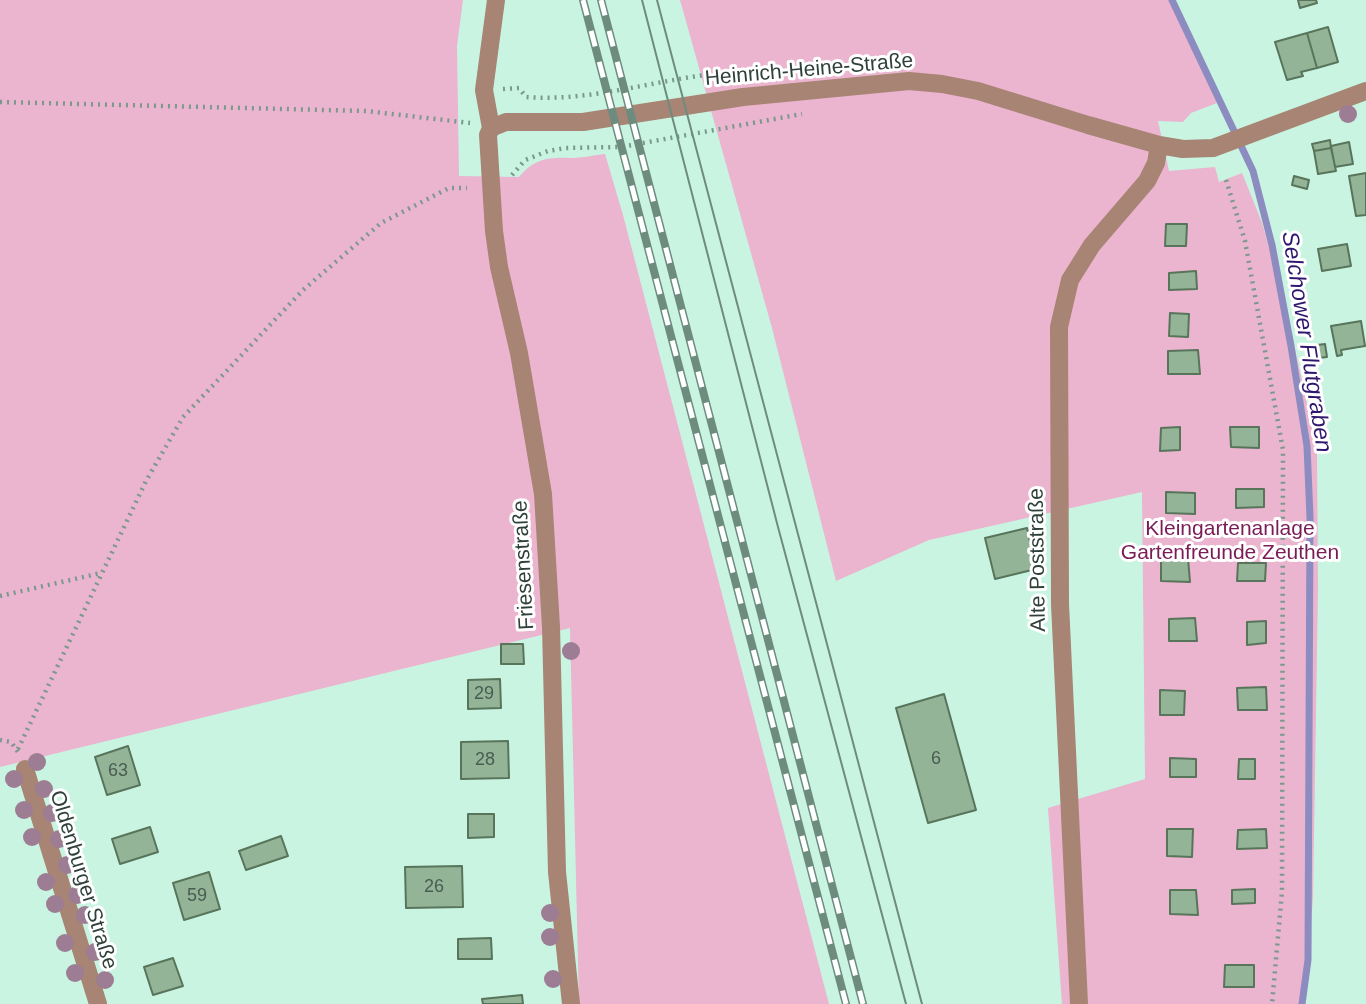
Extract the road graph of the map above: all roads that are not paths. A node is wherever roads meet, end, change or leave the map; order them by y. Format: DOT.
graph roads {
  1 [pos="496,0"];
  2 [pos="1366,91"];
  3 [pos="491,128"];
  4 [pos="1159,145"];
  5 [pos="25,769"];
  6 [pos="98,1004"];
  7 [pos="570,1004"];
  8 [pos="1079,1004"];
  1 -- 3 [label="street, Friesenstraße"];
  2 -- 4 [label="street, Heinrich-Heine-Straße"];
  3 -- 4 [label="street, Heinrich-Heine-Straße"];
  3 -- 7 [label="street, Friesenstraße"];
  4 -- 8 [label="street, Alte Poststraße"];
  5 -- 6 [label="street, Oldenburger Straße"];
}
